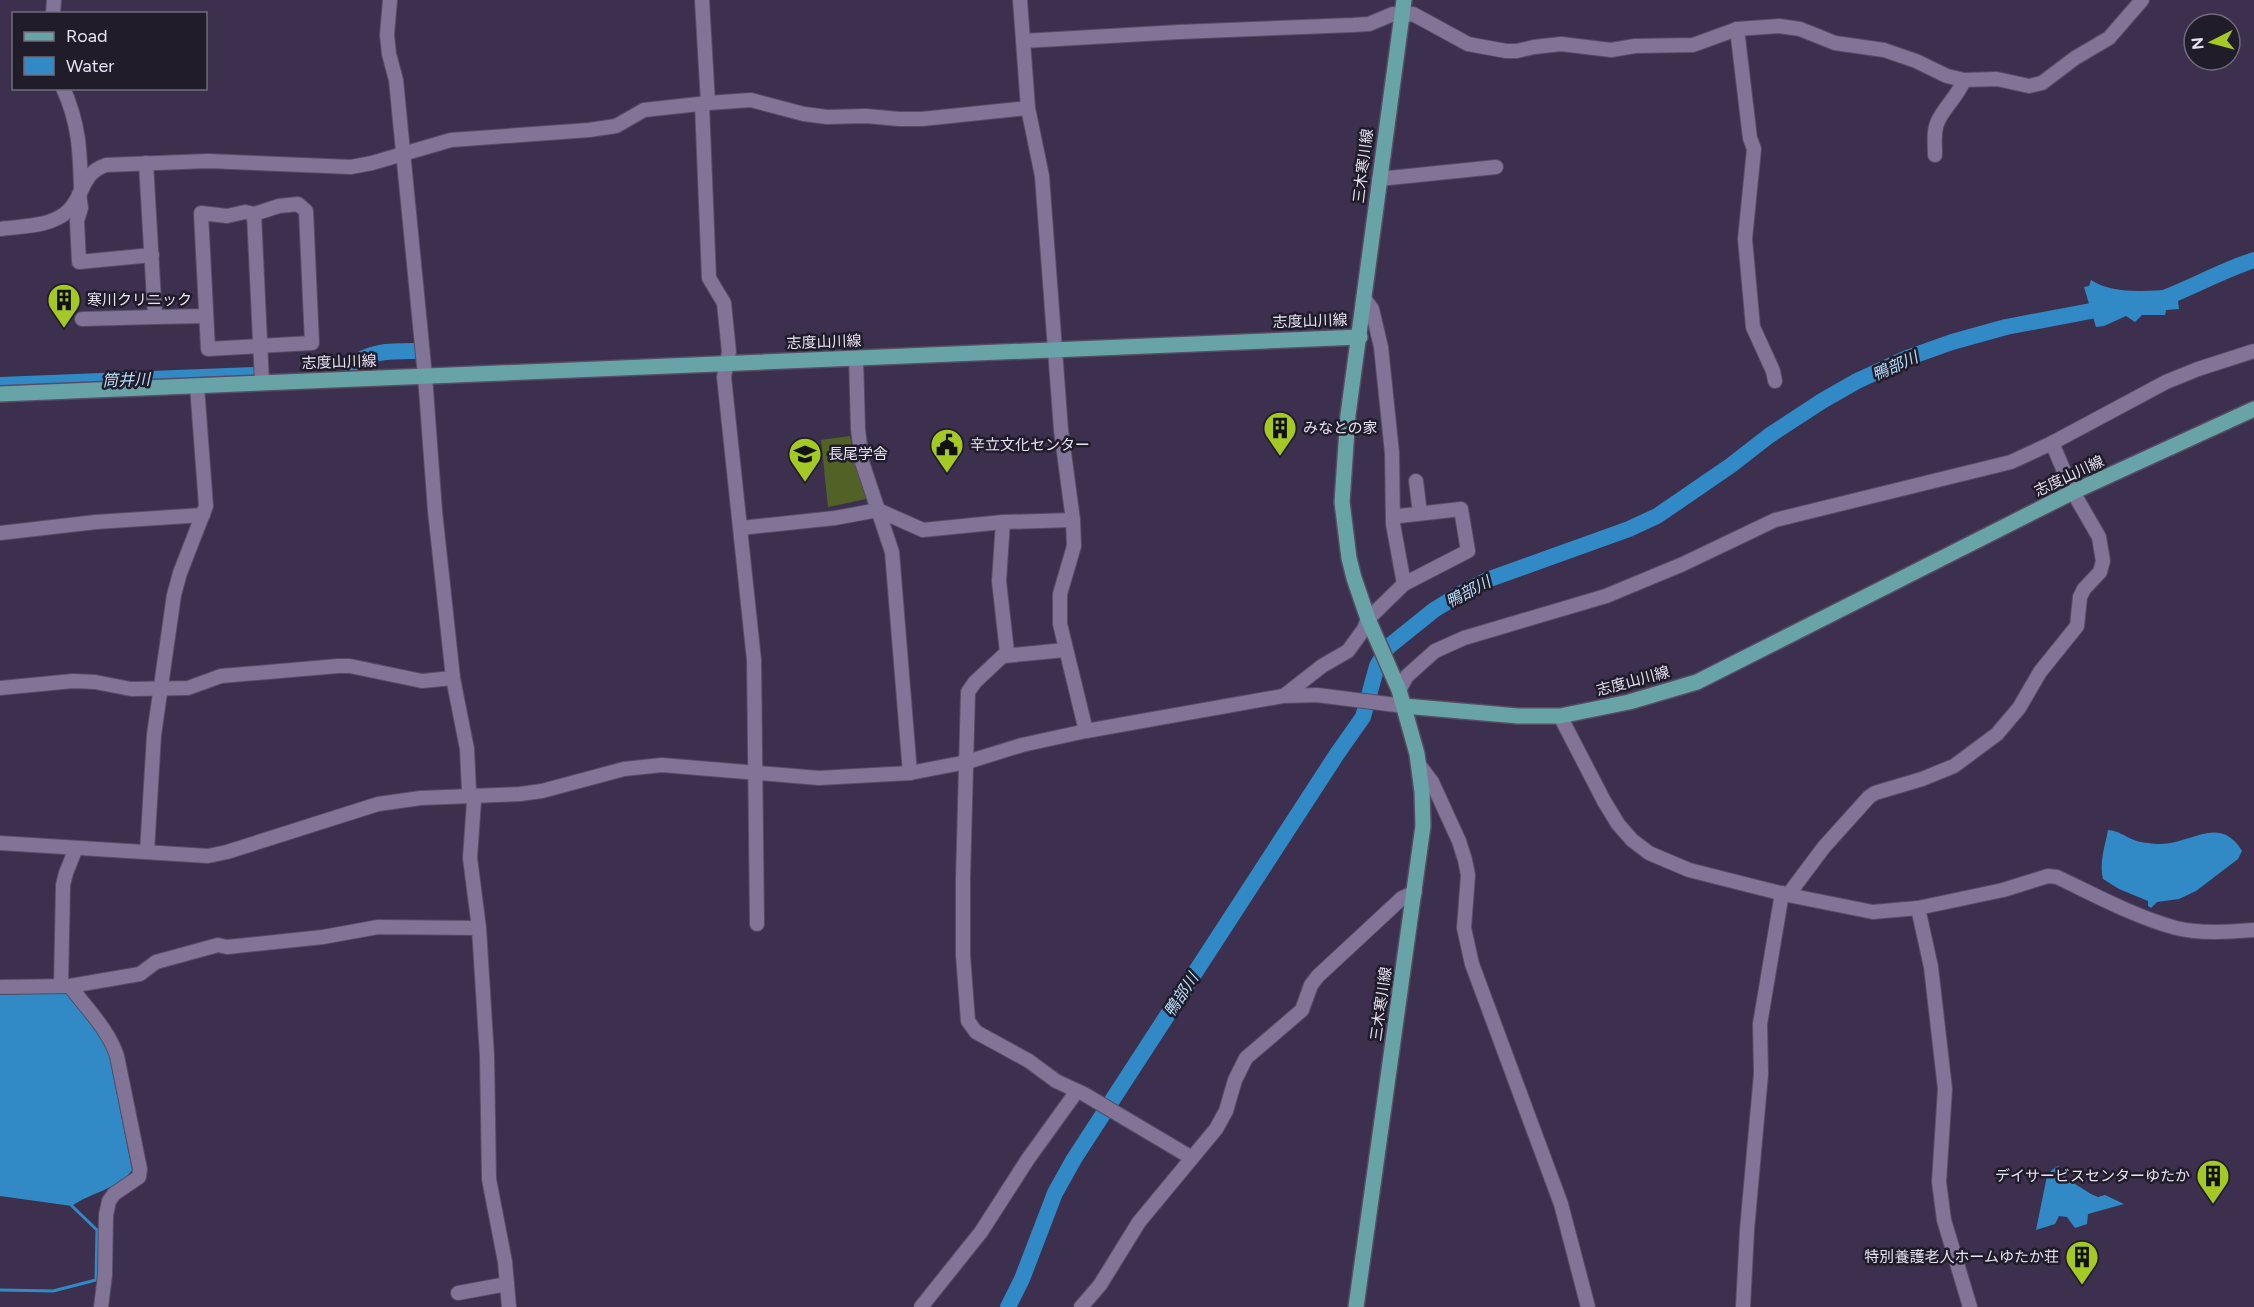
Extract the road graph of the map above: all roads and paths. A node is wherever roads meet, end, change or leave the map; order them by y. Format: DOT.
graph roads {
  1 [pos="390,0"];
  2 [pos="702,0"];
  3 [pos="1020,0"];
  4 [pos="1404,0"];
  5 [pos="2142,0"];
  6 [pos="1402,16"];
  7 [pos="1737,29"];
  8 [pos="1023,41"];
  9 [pos="1964,80"];
  10 [pos="64,90"];
  11 [pos="705,103"];
  12 [pos="1028,108"];
  13 [pos="403,154"];
  14 [pos="1935,155"];
  15 [pos="146,163"];
  16 [pos="1496,167"];
  17 [pos="1379,179"];
  18 [pos="80,192"];
  19 [pos="254,213"];
  20 [pos="0,229"];
  21 [pos="152,255"];
  22 [pos="1364,298"];
  23 [pos="206,316"];
  24 [pos="156,317"];
  25 [pos="82,319"];
  26 [pos="1360,337"];
  27 [pos="260,346"];
  28 [pos="1054,350"];
  29 [pos="2254,351"];
  30 [pos="856,358"];
  31 [pos="726,364"];
  32 [pos="425,376"];
  33 [pos="1775,381"];
  34 [pos="262,383"];
  35 [pos="197,386"];
  36 [pos="0,394"];
  37 [pos="2254,409"];
  38 [pos="2052,443"];
  39 [pos="1416,481"];
  40 [pos="2073,492"];
  41 [pos="878,510"];
  42 [pos="1420,513"];
  43 [pos="203,515"];
  44 [pos="1399,516"];
  45 [pos="1073,520"];
  46 [pos="1003,522"];
  47 [pos="741,528"];
  48 [pos="0,533"];
  49 [pos="1404,584"];
  50 [pos="1369,622"];
  51 [pos="1065,650"];
  52 [pos="1004,656"];
  53 [pos="453,678"];
  54 [pos="0,688"];
  55 [pos="1398,688"];
  56 [pos="159,690"];
  57 [pos="1283,696"];
  58 [pos="1404,706"];
  59 [pos="1560,716"];
  60 [pos="1086,731"];
  61 [pos="967,762"];
  62 [pos="1420,766"];
  63 [pos="754,773"];
  64 [pos="910,774"];
  65 [pos="471,796"];
  66 [pos="0,843"];
  67 [pos="76,848"];
  68 [pos="147,852"];
  69 [pos="1415,892"];
  70 [pos="1785,894"];
  71 [pos="1918,908"];
  72 [pos="757,924"];
  73 [pos="478,928"];
  74 [pos="2254,930"];
  75 [pos="66,986"];
  76 [pos="0,987"];
  77 [pos="1080,1093"];
  78 [pos="1192,1158"];
  79 [pos="507,1284"];
  80 [pos="458,1293"];
  81 [pos="101,1307"];
  82 [pos="509,1307"];
  83 [pos="921,1307"];
  84 [pos="1081,1307"];
  85 [pos="1356,1307"];
  86 [pos="1588,1307"];
  87 [pos="1743,1307"];
  88 [pos="1970,1307"];
  1 -- 13 [label="street"];
  2 -- 11 [label="street"];
  3 -- 8 [label="street"];
  4 -- 6 [label="main road, 三木寒川線"];
  5 -- 9 [label="street"];
  6 -- 7 [label="street"];
  6 -- 8 [label="street"];
  6 -- 17 [label="main road, 三木寒川線"];
  7 -- 9 [label="street"];
  7 -- 33 [label="street"];
  8 -- 12 [label="street"];
  9 -- 14 [label="street"];
  10 -- 18 [label="street"];
  11 -- 12 [label="street"];
  11 -- 13 [label="street"];
  11 -- 31 [label="street"];
  12 -- 28 [label="street"];
  13 -- 15 [label="street"];
  13 -- 32 [label="street"];
  15 -- 18 [label="street"];
  15 -- 21 [label="street"];
  16 -- 17 [label="street"];
  17 -- 22 [label="main road, 三木寒川線"];
  18 -- 20 [label="street"];
  18 -- 21 [label="street"];
  19 -- 23 [label="street"];
  19 -- 27 [label="street"];
  19 -- 27 [label="street"];
  21 -- 24 [label="street"];
  22 -- 26 [label="main road, 三木寒川線"];
  22 -- 49 [label="street"];
  23 -- 24 [label="street"];
  23 -- 27 [label="street"];
  24 -- 25 [label="street"];
  26 -- 28 [label="main road, 志度山川線"];
  26 -- 50 [label="main road, 志度山川線"];
  27 -- 34 [label="street"];
  28 -- 30 [label="main road, 志度山川線"];
  28 -- 45 [label="street"];
  29 -- 38 [label="street"];
  30 -- 31 [label="main road, 志度山川線"];
  30 -- 41 [label="street"];
  31 -- 32 [label="main road, 志度山川線"];
  31 -- 47 [label="street"];
  32 -- 34 [label="main road, 志度山川線"];
  32 -- 53 [label="street"];
  34 -- 35 [label="main road, 志度山川線"];
  35 -- 36 [label="main road, 志度山川線"];
  35 -- 43 [label="street"];
  37 -- 40 [label="main road, 志度山川線"];
  38 -- 40 [label="street"];
  38 -- 55 [label="street"];
  39 -- 42 [label="street"];
  40 -- 59 [label="main road, 志度山川線"];
  40 -- 70 [label="street"];
  41 -- 46 [label="street"];
  41 -- 47 [label="street"];
  41 -- 64 [label="street"];
  42 -- 44 [label="street"];
  42 -- 49 [label="street"];
  43 -- 48 [label="street"];
  43 -- 56 [label="street"];
  45 -- 46 [label="street"];
  45 -- 51 [label="street"];
  46 -- 52 [label="street"];
  47 -- 63 [label="street"];
  49 -- 50 [label="street"];
  50 -- 55 [label="main road, 志度山川線"];
  50 -- 57 [label="street"];
  51 -- 52 [label="street"];
  51 -- 60 [label="street"];
  52 -- 61 [label="street"];
  53 -- 56 [label="street"];
  53 -- 65 [label="street"];
  54 -- 56 [label="street"];
  55 -- 58 [label="main road, 志度山川線"];
  56 -- 68 [label="street"];
  57 -- 58 [label="street"];
  57 -- 60 [label="street"];
  58 -- 59 [label="main road, 志度山川線"];
  58 -- 62 [label="main road, 三木寒川線"];
  59 -- 70 [label="street"];
  60 -- 61 [label="street"];
  61 -- 64 [label="street"];
  61 -- 77 [label="street"];
  62 -- 69 [label="main road, 三木寒川線"];
  62 -- 86 [label="street"];
  63 -- 64 [label="street"];
  63 -- 65 [label="street"];
  63 -- 72 [label="street"];
  65 -- 68 [label="street"];
  65 -- 73 [label="street"];
  66 -- 67 [label="street"];
  67 -- 68 [label="street"];
  67 -- 75 [label="street"];
  69 -- 78 [label="street"];
  69 -- 85 [label="main road, 三木寒川線"];
  70 -- 71 [label="street"];
  70 -- 87 [label="street"];
  71 -- 74 [label="street"];
  71 -- 88 [label="street"];
  73 -- 75 [label="street"];
  73 -- 79 [label="street"];
  75 -- 76 [label="street"];
  75 -- 81 [label="street"];
  77 -- 78 [label="street"];
  77 -- 83 [label="street"];
  78 -- 84 [label="street"];
  79 -- 80 [label="street"];
  79 -- 82 [label="street"];
}
